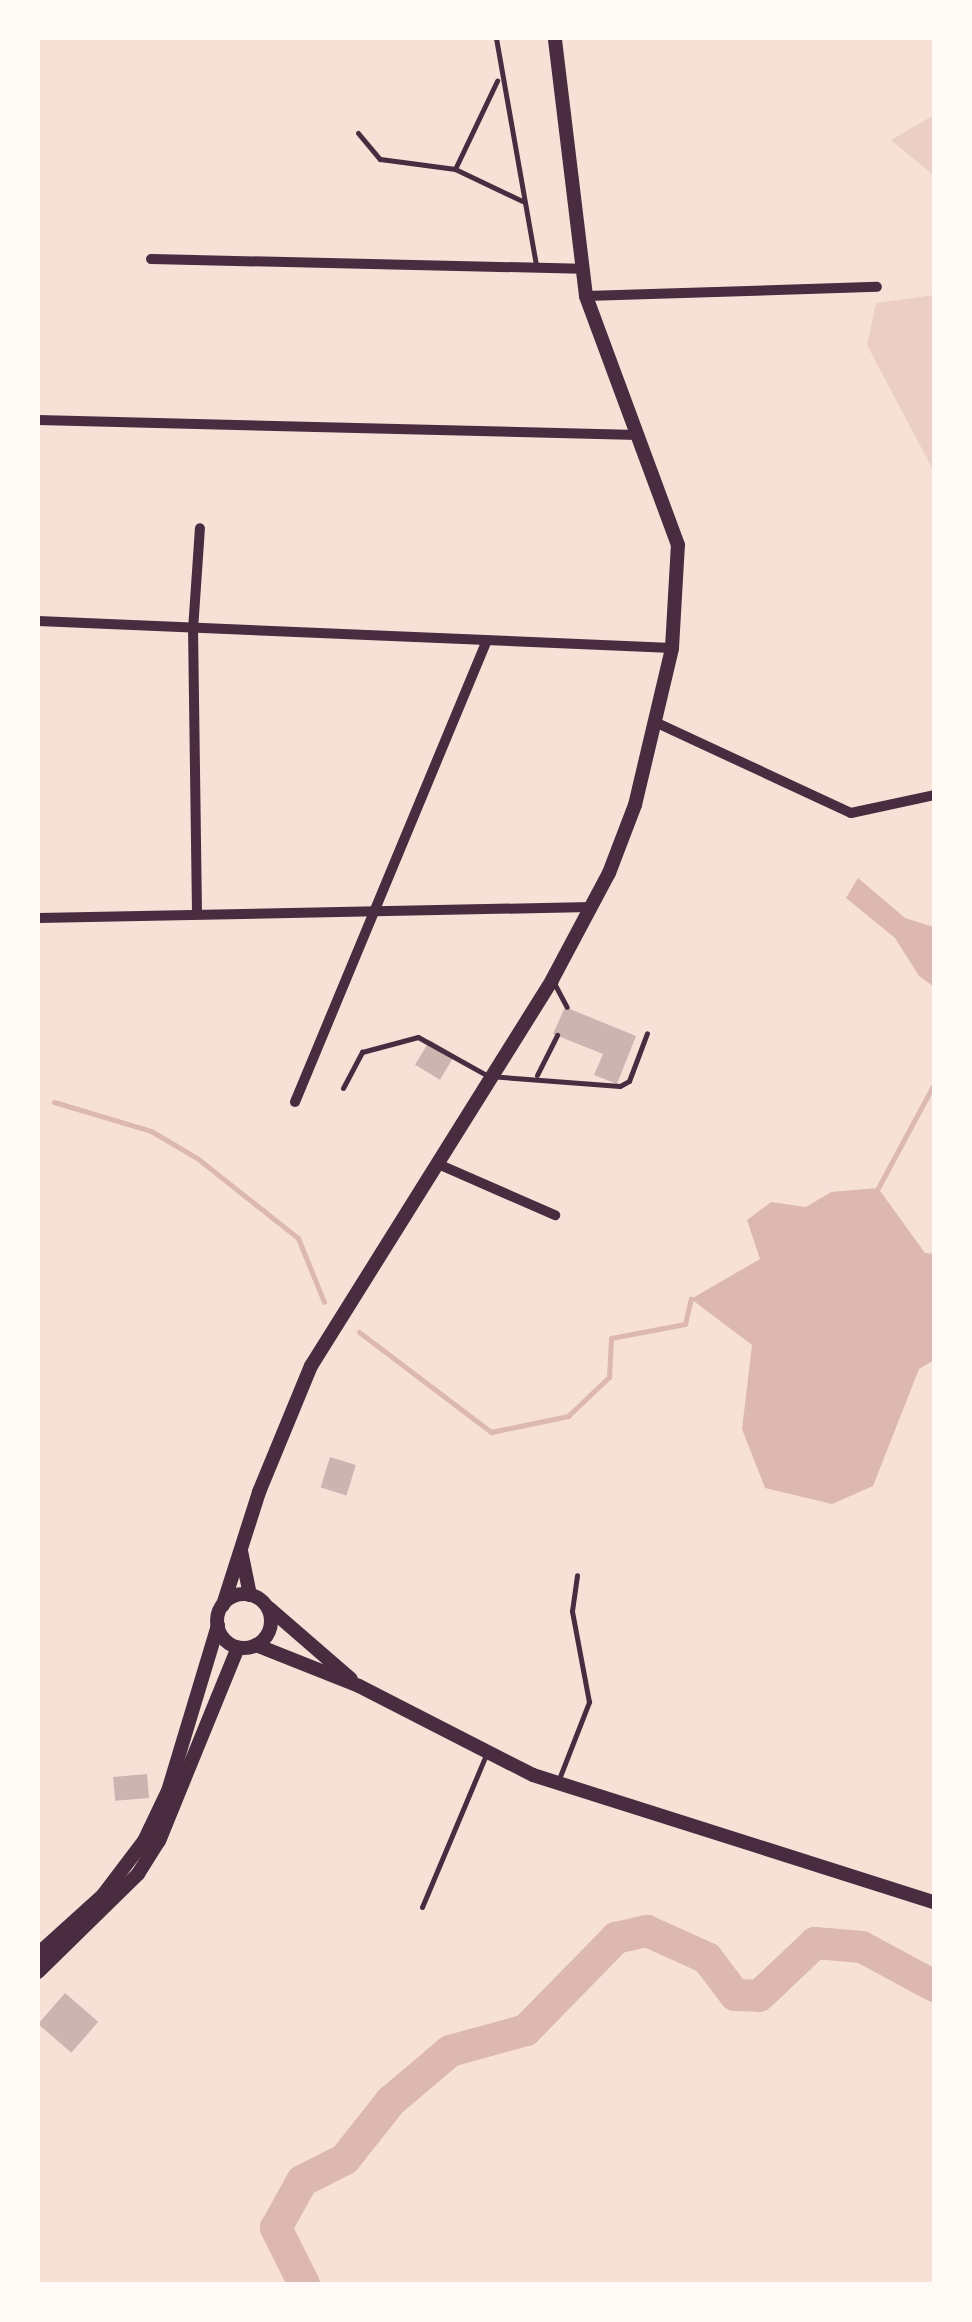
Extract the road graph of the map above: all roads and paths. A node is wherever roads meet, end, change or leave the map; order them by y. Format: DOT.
graph roads {
  1 [pos="496,38"];
  2 [pos="555,38"];
  3 [pos="499,78"];
  4 [pos="358,134"];
  5 [pos="455,168"];
  6 [pos="522,201"];
  7 [pos="151,259"];
  8 [pos="537,269"];
  9 [pos="581,269"];
  10 [pos="877,287"];
  11 [pos="586,296"];
  12 [pos="38,420"];
  13 [pos="638,435"];
  14 [pos="200,528"];
  15 [pos="38,621"];
  16 [pos="192,630"];
  17 [pos="487,640"];
  18 [pos="672,648"];
  19 [pos="654,722"];
  20 [pos="934,795"];
  21 [pos="592,907"];
  22 [pos="377,910"];
  23 [pos="197,913"];
  24 [pos="38,918"];
  25 [pos="552,980"];
  26 [pos="567,1008"];
  27 [pos="648,1033"];
  28 [pos="557,1035"];
  29 [pos="537,1075"];
  30 [pos="488,1076"];
  31 [pos="344,1088"];
  32 [pos="295,1102"];
  33 [pos="438,1164"];
  34 [pos="555,1215"];
  35 [pos="240,1546"];
  36 [pos="576,1575"];
  37 [pos="250,1595"];
  38 [pos="223,1604"];
  39 [pos="267,1606"];
  40 [pos="218,1625"];
  41 [pos="256,1645"];
  42 [pos="238,1647"];
  43 [pos="359,1686"];
  44 [pos="486,1755"];
  45 [pos="557,1784"];
  46 [pos="934,1902"];
  47 [pos="422,1908"];
  48 [pos="38,1954"];
  49 [pos="38,1972"];
  1 -- 3 [label="lane"];
  2 -- 9 [label="street"];
  3 -- 5 [label="lane"];
  3 -- 6 [label="lane"];
  4 -- 5 [label="lane"];
  5 -- 6 [label="lane"];
  6 -- 8 [label="lane"];
  7 -- 8 [label="street"];
  8 -- 9 [label="street"];
  9 -- 11 [label="street"];
  10 -- 11 [label="street"];
  11 -- 13 [label="street"];
  12 -- 13 [label="street"];
  13 -- 18 [label="street"];
  14 -- 16 [label="street"];
  15 -- 16 [label="street"];
  16 -- 17 [label="street"];
  16 -- 23 [label="street"];
  17 -- 18 [label="street"];
  17 -- 22 [label="street"];
  18 -- 19 [label="street"];
  19 -- 20 [label="street"];
  19 -- 21 [label="street"];
  21 -- 22 [label="street"];
  21 -- 25 [label="street"];
  22 -- 23 [label="street"];
  22 -- 32 [label="street"];
  23 -- 24 [label="street"];
  25 -- 26 [label="lane"];
  25 -- 30 [label="street"];
  27 -- 29 [label="lane"];
  28 -- 29 [label="lane"];
  29 -- 30 [label="lane"];
  30 -- 31 [label="lane"];
  30 -- 33 [label="street"];
  33 -- 34 [label="street"];
  33 -- 35 [label="street"];
  35 -- 37 [label="street"];
  35 -- 38 [label="street"];
  36 -- 45 [label="lane"];
  37 -- 38 [label="street"];
  37 -- 39 [label="street"];
  38 -- 40 [label="street"];
  39 -- 41 [label="street"];
  39 -- 43 [label="street"];
  40 -- 42 [label="street"];
  40 -- 48 [label="street"];
  41 -- 42 [label="street"];
  41 -- 43 [label="street"];
  42 -- 49 [label="street"];
  43 -- 44 [label="street"];
  44 -- 45 [label="street"];
  44 -- 47 [label="lane"];
  45 -- 46 [label="street"];
}
